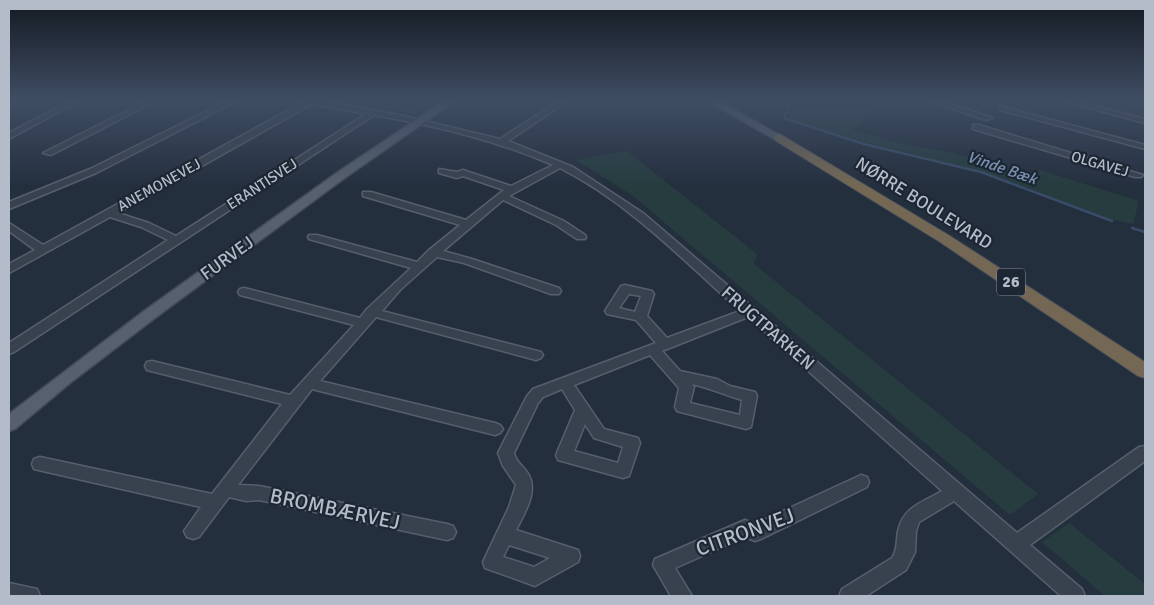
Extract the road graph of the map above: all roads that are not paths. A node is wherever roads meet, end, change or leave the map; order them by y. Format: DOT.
graph roads {
  1 [pos="22,129"];
  2 [pos="96,129"];
  3 [pos="177,129"];
  4 [pos="260,129"];
  5 [pos="347,129"];
  6 [pos="407,129"];
  7 [pos="458,129"];
  8 [pos="521,129"];
  9 [pos="764,129"];
  10 [pos="766,129"];
  11 [pos="974,129"];
  12 [pos="1081,129"];
  13 [pos="9,136"];
  14 [pos="780,138"];
  15 [pos="501,142"];
  16 [pos="1143,146"];
  17 [pos="48,153"];
  18 [pos="559,164"];
  19 [pos="442,171"];
  20 [pos="1138,175"];
  21 [pos="507,192"];
  22 [pos="368,194"];
  23 [pos="9,206"];
  24 [pos="108,214"];
  25 [pos="466,223"];
  26 [pos="9,226"];
  27 [pos="313,237"];
  28 [pos="581,237"];
  29 [pos="176,240"];
  30 [pos="42,250"];
  31 [pos="433,252"];
  32 [pos="418,266"];
  33 [pos="9,269"];
  34 [pos="555,291"];
  35 [pos="244,292"];
  36 [pos="371,312"];
  37 [pos="749,312"];
  38 [pos="640,317"];
  39 [pos="362,323"];
  40 [pos="658,347"];
  41 [pos="9,349"];
  42 [pos="536,355"];
  43 [pos="152,366"];
  44 [pos="1145,371"];
  45 [pos="676,375"];
  46 [pos="565,382"];
  47 [pos="308,383"];
  48 [pos="292,401"];
  49 [pos="583,410"];
  50 [pos="9,424"];
  51 [pos="495,429"];
  52 [pos="1145,452"];
  53 [pos="40,464"];
  54 [pos="861,482"];
  55 [pos="955,492"];
  56 [pos="219,495"];
  57 [pos="193,531"];
  58 [pos="447,532"];
  59 [pos="504,535"];
  60 [pos="1015,544"];
  61 [pos="9,592"];
  62 [pos="30,596"];
  63 [pos="682,596"];
  64 [pos="849,596"];
  65 [pos="1075,596"];
  1 -- 13 [label="street"];
  2 -- 17 [label="street"];
  3 -- 23 [label="street"];
  4 -- 24 [label="street, ANEMONEVEJ"];
  5 -- 29 [label="street, ERANTISVEJ"];
  6 -- 50 [label="main road, FURVEJ"];
  7 -- 15 [label="street, FRUGTPARKEN"];
  8 -- 15 [label="street"];
  9 -- 14 [label="main road, NØRRE BOULEVARD / 26"];
  10 -- 14 [label="main road, NØRRE BOULEVARD / 26"];
  11 -- 20 [label="street, OLGAVEJ"];
  12 -- 16 [label="street, OLGAVEJ"];
  14 -- 44 [label="highway, NØRRE BOULEVARD / 26"];
  15 -- 18 [label="street, FRUGTPARKEN"];
  18 -- 21 [label="street"];
  18 -- 37 [label="street, FRUGTPARKEN"];
  19 -- 21 [label="street"];
  21 -- 25 [label="street"];
  21 -- 28 [label="street"];
  22 -- 25 [label="street"];
  24 -- 29 [label="street"];
  24 -- 30 [label="street, ANEMONEVEJ"];
  25 -- 31 [label="street"];
  26 -- 30 [label="street"];
  27 -- 32 [label="street"];
  29 -- 41 [label="street, ERANTISVEJ"];
  30 -- 33 [label="street, ANEMONEVEJ"];
  31 -- 32 [label="street"];
  31 -- 34 [label="street"];
  32 -- 36 [label="street"];
  35 -- 39 [label="street"];
  36 -- 39 [label="street"];
  36 -- 42 [label="street"];
  37 -- 40 [label="street"];
  37 -- 55 [label="street, FRUGTPARKEN"];
  38 -- 40 [label="street"];
  39 -- 47 [label="street"];
  40 -- 45 [label="street"];
  40 -- 46 [label="street"];
  43 -- 48 [label="street"];
  45 -- 45 [label="street"];
  46 -- 49 [label="street"];
  46 -- 59 [label="street"];
  47 -- 48 [label="street"];
  47 -- 51 [label="street"];
  48 -- 56 [label="street"];
  49 -- 49 [label="street"];
  52 -- 60 [label="street"];
  53 -- 56 [label="street, BROMBÆRVEJ"];
  54 -- 63 [label="street, CITRONVEJ"];
  55 -- 60 [label="street, FRUGTPARKEN"];
  55 -- 64 [label="street"];
  56 -- 57 [label="street"];
  56 -- 58 [label="street, BROMBÆRVEJ"];
  60 -- 65 [label="street, FRUGTPARKEN"];
  61 -- 62 [label="street"];
}
